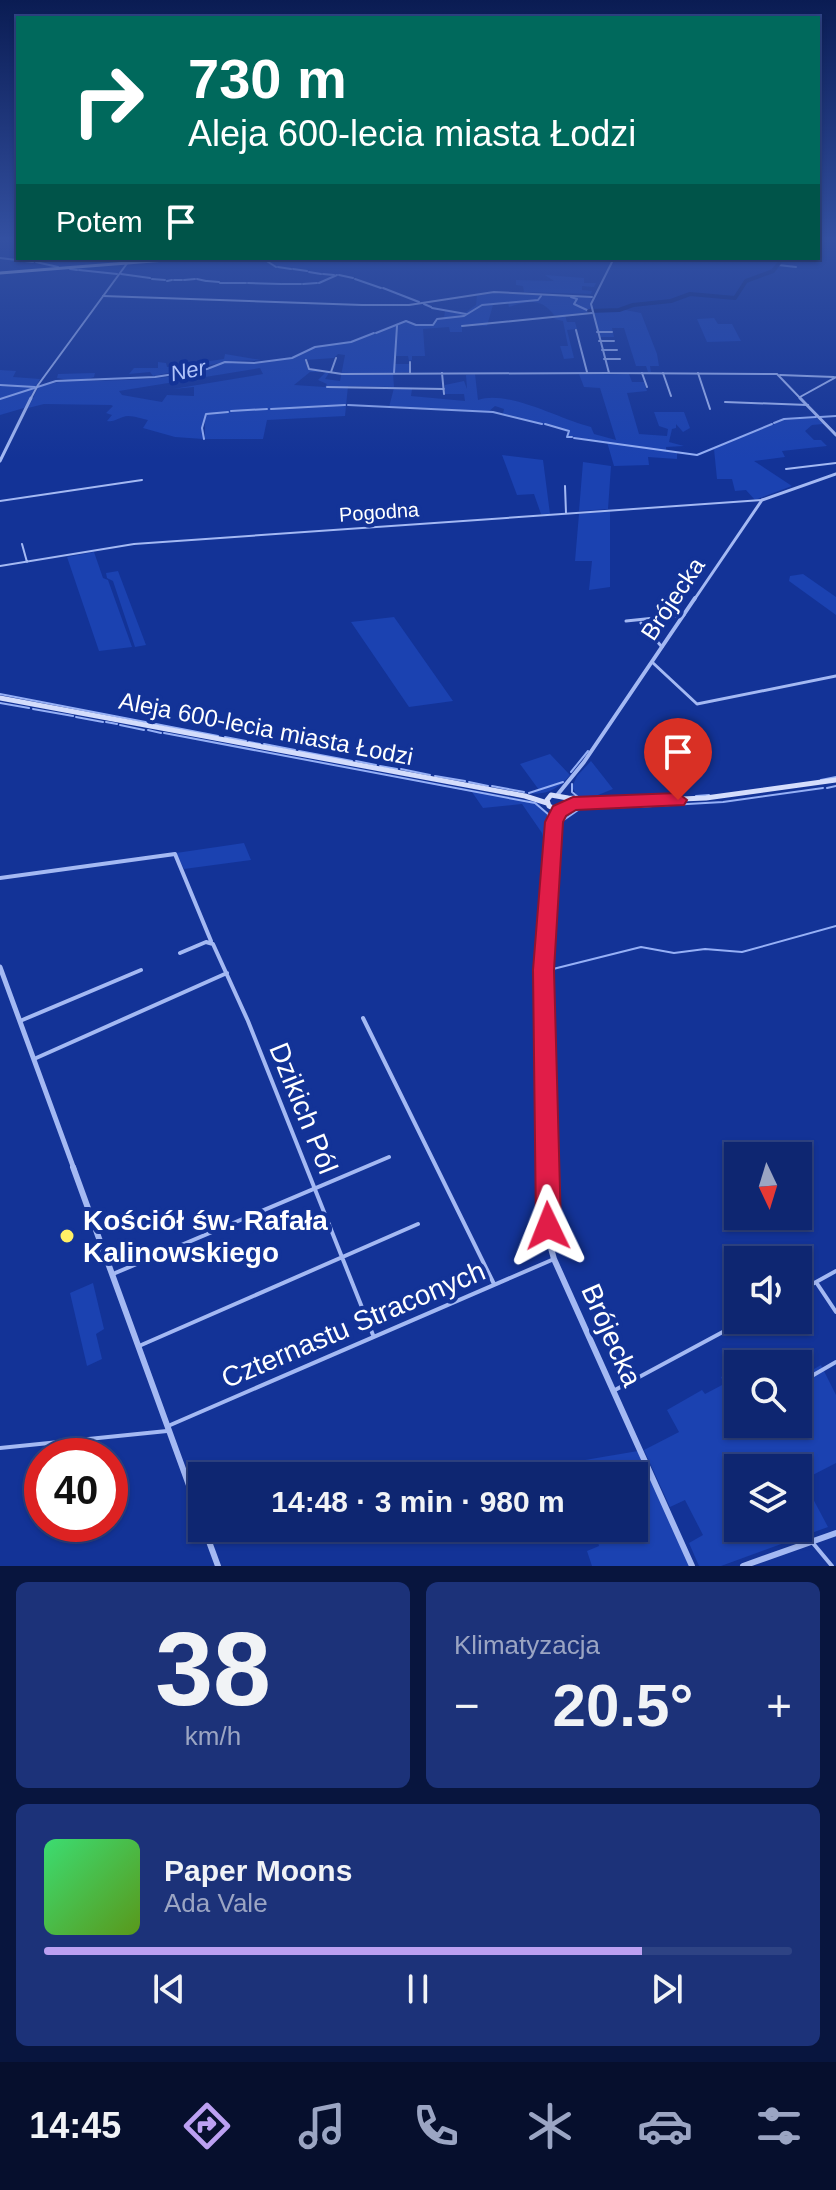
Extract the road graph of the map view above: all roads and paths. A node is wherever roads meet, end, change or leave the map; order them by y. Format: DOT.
graph roads {
  1 [pos="91,313"];
  2 [pos="574,313"];
  3 [pos="592,313"];
  4 [pos="462,326"];
  5 [pos="576,330"];
  6 [pos="597,332"];
  7 [pos="612,332"];
  8 [pos="599,341"];
  9 [pos="614,341"];
  10 [pos="602,350"];
  11 [pos="617,350"];
  12 [pos="336,358"];
  13 [pos="604,359"];
  14 [pos="620,359"];
  15 [pos="306,360"];
  16 [pos="410,362"];
  17 [pos="331,372"];
  18 [pos="410,373"];
  19 [pos="442,373"];
  20 [pos="587,373"];
  21 [pos="609,373"];
  22 [pos="642,373"];
  23 [pos="663,373"];
  24 [pos="698,373"];
  25 [pos="780,375"];
  26 [pos="835,377"];
  27 [pos="327,387"];
  28 [pos="373,387"];
  29 [pos="647,387"];
  30 [pos="393,388"];
  31 [pos="444,389"];
  32 [pos="371,394"];
  33 [pos="444,394"];
  34 [pos="391,395"];
  35 [pos="671,396"];
  36 [pos="800,397"];
  37 [pos="725,402"];
  38 [pos="808,405"];
  39 [pos="710,409"];
  40 [pos="836,435"];
  41 [pos="0,461"];
  42 [pos="836,463"];
  43 [pos="786,469"];
  44 [pos="836,474"];
  45 [pos="142,480"];
  46 [pos="565,486"];
  47 [pos="762,500"];
  48 [pos="0,501"];
  49 [pos="566,513"];
  50 [pos="22,544"];
  51 [pos="27,562"];
  52 [pos="0,566"];
  53 [pos="684,615"];
  54 [pos="626,621"];
  55 [pos="641,623"];
  56 [pos="662,647"];
  57 [pos="652,662"];
  58 [pos="836,676"];
  59 [pos="0,698"];
  60 [pos="836,780"];
  61 [pos="568,783"];
  62 [pos="558,794"];
  63 [pos="567,800"];
  64 [pos="549,802"];
  65 [pos="561,810"];
  66 [pos="554,822"];
  67 [pos="0,878"];
  68 [pos="211,942"];
  69 [pos="180,953"];
  70 [pos="0,967"];
  71 [pos="141,970"];
  72 [pos="227,973"];
  73 [pos="363,1018"];
  74 [pos="20,1021"];
  75 [pos="34,1059"];
  76 [pos="389,1157"];
  77 [pos="315,1188"];
  78 [pos="418,1224"];
  79 [pos="343,1259"];
  80 [pos="554,1259"];
  81 [pos="836,1271"];
  82 [pos="113,1274"];
  83 [pos="816,1282"];
  84 [pos="494,1284"];
  85 [pos="812,1284"];
  86 [pos="836,1312"];
  87 [pos="724,1331"];
  88 [pos="373,1335"];
  89 [pos="139,1346"];
  90 [pos="836,1362"];
  91 [pos="812,1376"];
  92 [pos="613,1390"];
  93 [pos="169,1428"];
  94 [pos="0,1448"];
  95 [pos="188,1482"];
  96 [pos="836,1533"];
  97 [pos="209,1542"];
  98 [pos="812,1542"];
  99 [pos="218,1566"];
  100 [pos="692,1566"];
  101 [pos="743,1566"];
  102 [pos="832,1566"];
  1 -- 41 [label="street"];
  2 -- 4 [label="street"];
  3 -- 6 [label="street"];
  5 -- 20 [label="street"];
  6 -- 7 [label="street"];
  6 -- 8 [label="street"];
  8 -- 9 [label="street"];
  8 -- 10 [label="street"];
  10 -- 11 [label="street"];
  10 -- 13 [label="street"];
  12 -- 17 [label="street"];
  13 -- 14 [label="street"];
  13 -- 21 [label="street"];
  15 -- 17 [label="street"];
  16 -- 18 [label="street"];
  17 -- 18 [label="street"];
  18 -- 19 [label="street"];
  19 -- 20 [label="street"];
  19 -- 31 [label="street"];
  20 -- 21 [label="street"];
  21 -- 22 [label="street"];
  22 -- 23 [label="street"];
  22 -- 29 [label="street"];
  23 -- 24 [label="street"];
  23 -- 35 [label="street"];
  24 -- 25 [label="street"];
  24 -- 39 [label="street"];
  25 -- 26 [label="street"];
  25 -- 36 [label="street"];
  26 -- 36 [label="street"];
  27 -- 28 [label="street"];
  28 -- 30 [label="street"];
  28 -- 32 [label="street"];
  30 -- 31 [label="street"];
  30 -- 34 [label="street"];
  31 -- 33 [label="street"];
  36 -- 38 [label="street"];
  37 -- 38 [label="street"];
  38 -- 40 [label="street"];
  42 -- 43 [label="street"];
  44 -- 47 [label="street"];
  45 -- 48 [label="street"];
  46 -- 49 [label="street"];
  47 -- 49 [label="street, Pogodna"];
  47 -- 53 [label="street, Brójecka"];
  49 -- 51 [label="street, Pogodna"];
  50 -- 51 [label="street"];
  51 -- 52 [label="street, Pogodna"];
  53 -- 54 [label="street"];
  53 -- 56 [label="street, Brójecka"];
  55 -- 56 [label="street"];
  56 -- 57 [label="street, Brójecka"];
  57 -- 58 [label="street"];
  57 -- 61 [label="street, Brójecka"];
  59 -- 64 [label="main road, Aleja 600-lecia miasta Łodzi"];
  60 -- 63 [label="main road"];
  61 -- 62 [label="street, Brójecka"];
  61 -- 63 [label="street, Brójecka"];
  62 -- 63 [label="main road"];
  62 -- 64 [label="main road"];
  63 -- 65 [label="main road"];
  64 -- 65 [label="main road, Aleja 600-lecia miasta Łodzi"];
  64 -- 66 [label="street, Brójecka"];
  65 -- 66 [label="street, Brójecka"];
  66 -- 80 [label="street, Brójecka"];
  67 -- 68 [label="street, Dzikich Pól"];
  68 -- 69 [label="street"];
  68 -- 72 [label="street, Dzikich Pól"];
  70 -- 74 [label="street"];
  71 -- 74 [label="street"];
  72 -- 75 [label="street"];
  72 -- 77 [label="street, Dzikich Pól"];
  73 -- 84 [label="street"];
  74 -- 75 [label="street"];
  75 -- 82 [label="street"];
  76 -- 77 [label="street"];
  77 -- 79 [label="street, Dzikich Pól"];
  77 -- 82 [label="street"];
  78 -- 79 [label="street"];
  79 -- 88 [label="street, Dzikich Pól"];
  79 -- 89 [label="street"];
  80 -- 84 [label="street, Czternastu Straconych"];
  80 -- 92 [label="street, Brójecka"];
  81 -- 83 [label="street"];
  82 -- 89 [label="street"];
  83 -- 85 [label="street"];
  83 -- 86 [label="street"];
  84 -- 88 [label="street, Czternastu Straconych"];
  87 -- 92 [label="street"];
  88 -- 93 [label="street, Czternastu Straconych"];
  89 -- 93 [label="street"];
  90 -- 91 [label="street"];
  92 -- 100 [label="street, Brójecka"];
  93 -- 94 [label="street, Czternastu Straconych"];
  93 -- 95 [label="street"];
  96 -- 98 [label="street"];
  97 -- 99 [label="street"];
  98 -- 101 [label="street"];
  98 -- 102 [label="street"];
}
